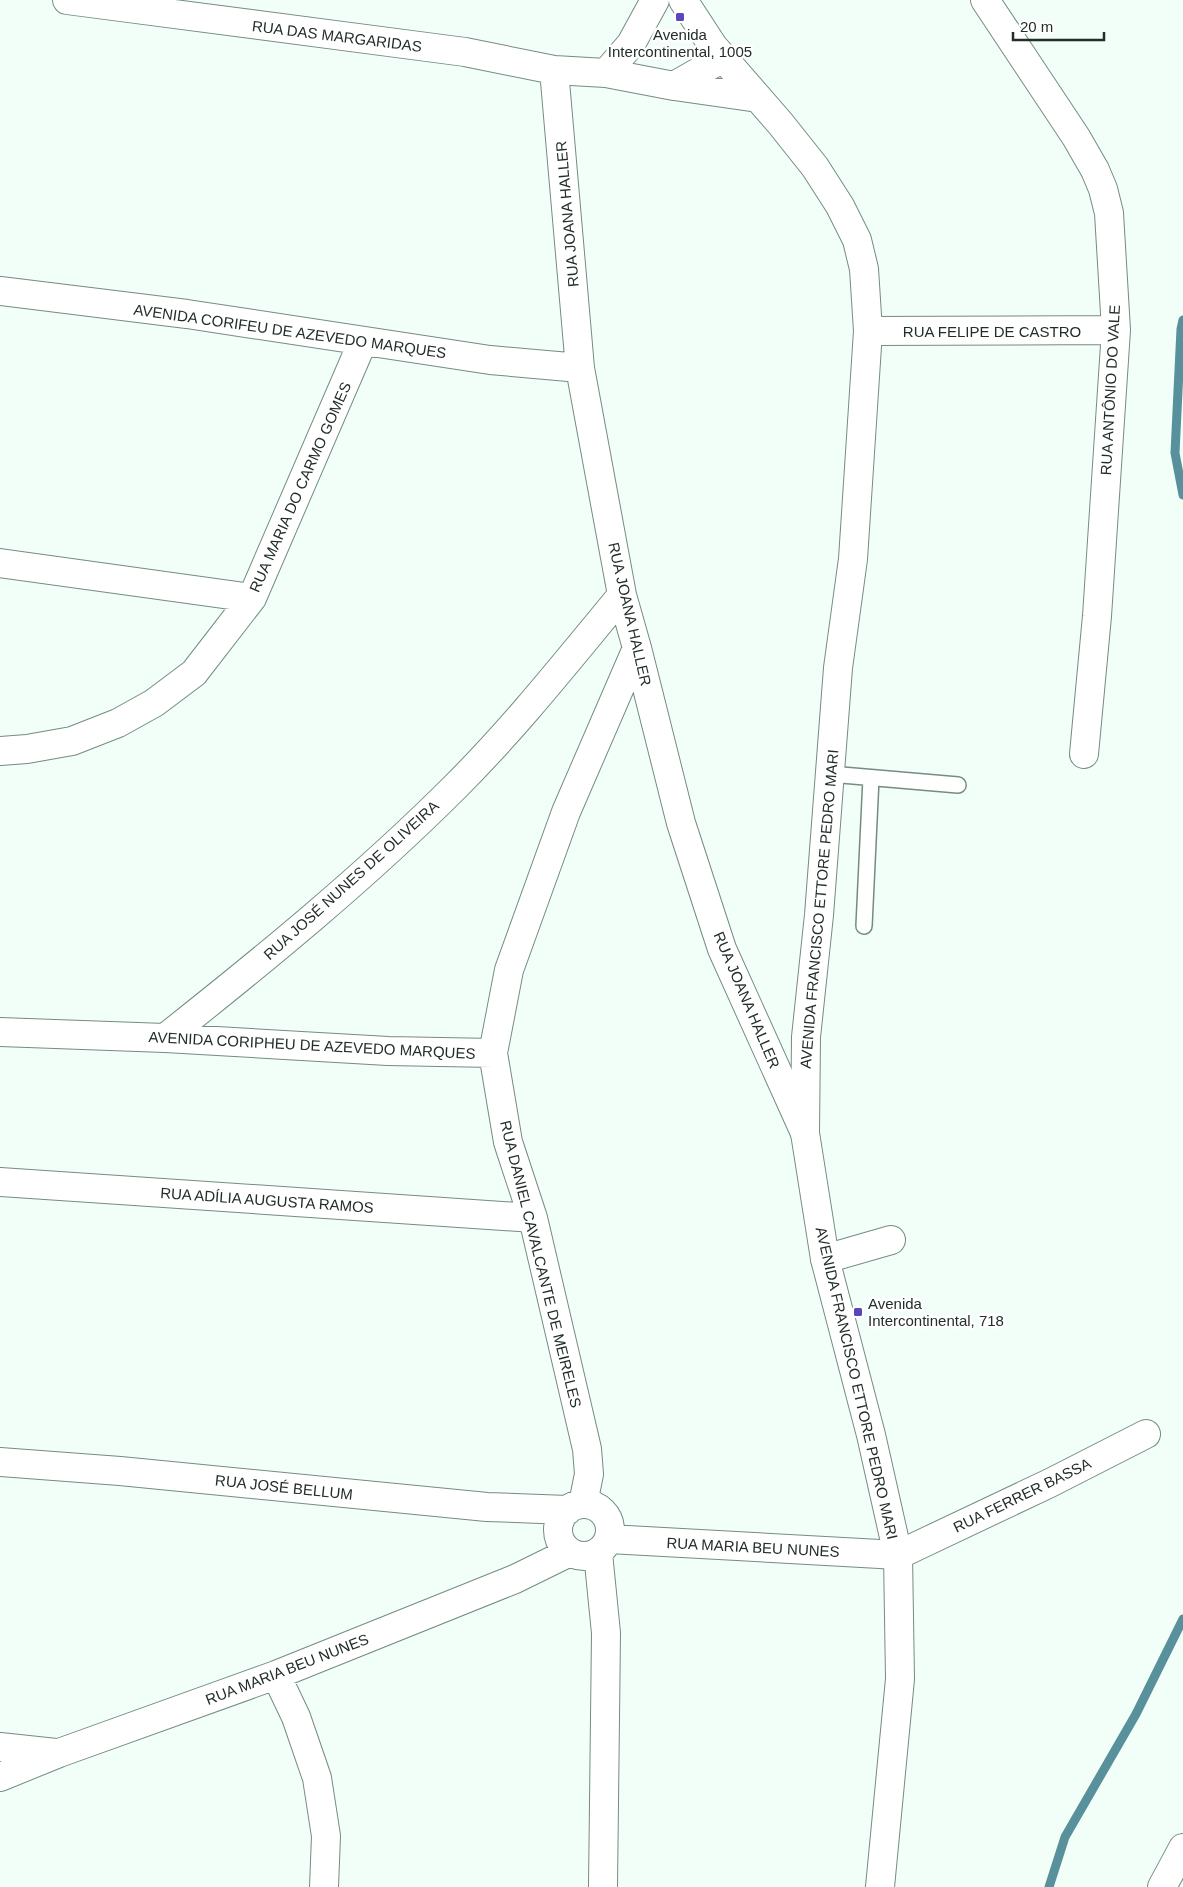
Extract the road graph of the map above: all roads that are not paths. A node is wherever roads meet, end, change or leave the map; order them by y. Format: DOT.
graph roads {
  1 [pos="67,0"];
  2 [pos="655,0"];
  3 [pos="682,0"];
  4 [pos="985,0"];
  5 [pos="723,58"];
  6 [pos="554,70"];
  7 [pos="606,73"];
  8 [pos="674,86"];
  9 [pos="758,98"];
  10 [pos="0,291"];
  11 [pos="1116,330"];
  12 [pos="868,331"];
  13 [pos="364,341"];
  14 [pos="580,368"];
  15 [pos="0,563"];
  16 [pos="622,595"];
  17 [pos="252,598"];
  18 [pos="637,648"];
  19 [pos="0,751"];
  20 [pos="1084,754"];
  21 [pos="830,774"];
  22 [pos="870,778"];
  23 [pos="958,785"];
  24 [pos="864,926"];
  25 [pos="0,1032"];
  26 [pos="165,1038"];
  27 [pos="493,1053"];
  28 [pos="805,1133"];
  29 [pos="0,1182"];
  30 [pos="533,1218"];
  31 [pos="891,1240"];
  32 [pos="825,1259"];
  33 [pos="1146,1434"];
  34 [pos="0,1462"];
  35 [pos="575,1507"];
  36 [pos="603,1546"];
  37 [pos="570,1552"];
  38 [pos="898,1555"];
  39 [pos="276,1675"];
  40 [pos="0,1747"];
  41 [pos="59,1753"];
  42 [pos="0,1777"];
  43 [pos="1183,1848"];
  44 [pos="324,1887"];
  45 [pos="603,1887"];
  46 [pos="880,1887"];
  47 [pos="1162,1887"];
  1 -- 6 [label="street, RUA DAS MARGARIDAS"];
  2 -- 7 [label="street"];
  3 -- 5 [label="street, AVENIDA FRANCISCO ETTORE PEDRO MARI"];
  4 -- 11 [label="street, RUA ANTÔNIO DO VALE"];
  5 -- 8 [label="street"];
  5 -- 9 [label="street, AVENIDA FRANCISCO ETTORE PEDRO MARI"];
  6 -- 7 [label="street, RUA DAS MARGARIDAS"];
  6 -- 14 [label="street, RUA JOANA HALLER"];
  7 -- 8 [label="street, RUA DAS MARGARIDAS"];
  8 -- 9 [label="street, RUA DAS MARGARIDAS"];
  9 -- 12 [label="street, AVENIDA FRANCISCO ETTORE PEDRO MARI"];
  10 -- 13 [label="street, AVENIDA CORIFEU DE AZEVEDO MARQUES"];
  11 -- 12 [label="street, RUA FELIPE DE CASTRO"];
  11 -- 20 [label="street, RUA ANTÔNIO DO VALE"];
  12 -- 21 [label="street, AVENIDA FRANCISCO ETTORE PEDRO MARI"];
  13 -- 14 [label="street, AVENIDA CORIFEU DE AZEVEDO MARQUES"];
  13 -- 17 [label="street, RUA MARIA DO CARMO GOMES"];
  14 -- 16 [label="street, RUA JOANA HALLER"];
  15 -- 17 [label="street"];
  16 -- 18 [label="street, RUA JOANA HALLER"];
  16 -- 26 [label="street, RUA JOSÉ NUNES DE OLIVEIRA"];
  17 -- 19 [label="street, RUA MARIA DO CARMO GOMES"];
  18 -- 27 [label="street, AVENIDA CORIPHEU DE AZEVEDO MARQUES"];
  18 -- 28 [label="street, RUA JOANA HALLER"];
  21 -- 22 [label="lane"];
  21 -- 28 [label="street, AVENIDA FRANCISCO ETTORE PEDRO MARI"];
  22 -- 23 [label="lane"];
  22 -- 24 [label="lane"];
  25 -- 26 [label="street, AVENIDA CORIPHEU DE AZEVEDO MARQUES"];
  26 -- 27 [label="street, AVENIDA CORIPHEU DE AZEVEDO MARQUES"];
  27 -- 30 [label="street, RUA DANIEL CAVALCANTE DE MEIRELES"];
  28 -- 32 [label="street, AVENIDA FRANCISCO ETTORE PEDRO MARI"];
  29 -- 30 [label="street, RUA ADÍLIA AUGUSTA RAMOS"];
  30 -- 35 [label="street, RUA DANIEL CAVALCANTE DE MEIRELES"];
  31 -- 32 [label="street"];
  32 -- 38 [label="street, AVENIDA FRANCISCO ETTORE PEDRO MARI"];
  33 -- 38 [label="street, RUA FERRER BASSA"];
  34 -- 35 [label="street, RUA JOSÉ BELLUM"];
  35 -- 36 [label="street"];
  35 -- 37 [label="street"];
  36 -- 37 [label="street"];
  36 -- 38 [label="street, RUA MARIA BEU NUNES"];
  36 -- 45 [label="street"];
  37 -- 39 [label="street, RUA MARIA BEU NUNES"];
  38 -- 46 [label="street, AVENIDA FRANCISCO ETTORE PEDRO MARI"];
  39 -- 41 [label="street, RUA MARIA BEU NUNES"];
  39 -- 44 [label="street"];
  40 -- 41 [label="street"];
  41 -- 42 [label="street, RUA MARIA BEU NUNES"];
  43 -- 47 [label="street"];
}
